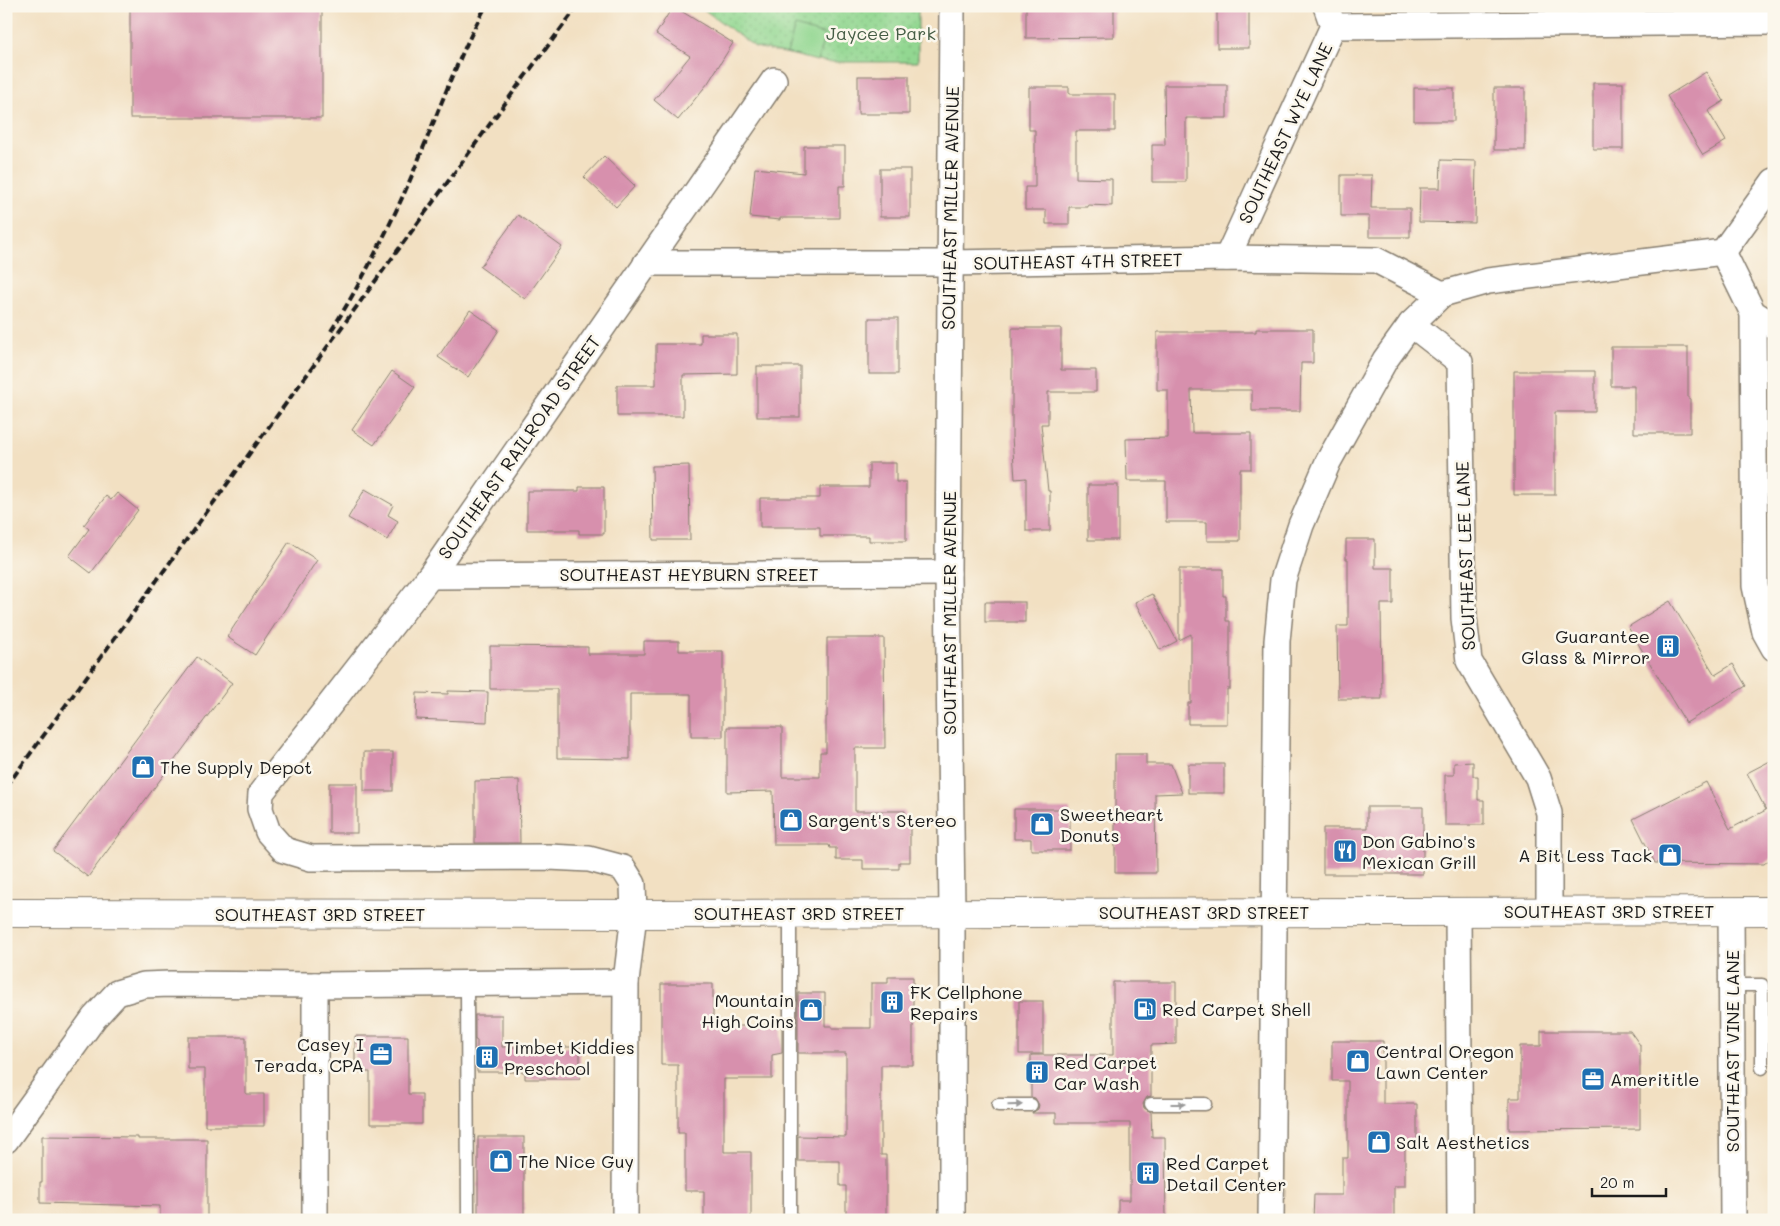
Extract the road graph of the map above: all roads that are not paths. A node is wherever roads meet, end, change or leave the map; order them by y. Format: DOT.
graph roads {
  1 [pos="952,6"];
  2 [pos="1330,16"];
  3 [pos="1774,22"];
  4 [pos="774,80"];
  5 [pos="1774,181"];
  6 [pos="1723,252"];
  7 [pos="1227,258"];
  8 [pos="646,263"];
  9 [pos="949,263"];
  10 [pos="1442,294"];
  11 [pos="1753,313"];
  12 [pos="1411,324"];
  13 [pos="1774,326"];
  14 [pos="948,573"];
  15 [pos="430,576"];
  16 [pos="1774,648"];
  17 [pos="1458,911"];
  18 [pos="1731,911"];
  19 [pos="1774,911"];
  20 [pos="952,912"];
  21 [pos="1274,912"];
  22 [pos="1549,912"];
  23 [pos="6,913"];
  24 [pos="790,913"];
  25 [pos="634,914"];
  26 [pos="626,982"];
  27 [pos="467,984"];
  28 [pos="1731,984"];
  29 [pos="316,985"];
  30 [pos="1762,1068"];
  31 [pos="1151,1104"];
  32 [pos="1205,1104"];
  33 [pos="998,1105"];
  34 [pos="1031,1105"];
  35 [pos="6,1140"];
  36 [pos="315,1220"];
  37 [pos="468,1220"];
  38 [pos="625,1220"];
  39 [pos="790,1220"];
  40 [pos="952,1220"];
  41 [pos="1271,1220"];
  42 [pos="1460,1220"];
  43 [pos="1733,1220"];
  1 -- 9 [label="street, SOUTHEAST MILLER AVENUE"];
  2 -- 3 [label="street"];
  2 -- 7 [label="street, SOUTHEAST WYE LANE"];
  4 -- 8 [label="street, SOUTHEAST RAILROAD STREET"];
  5 -- 6 [label="street"];
  6 -- 10 [label="street"];
  6 -- 11 [label="street"];
  7 -- 9 [label="street, SOUTHEAST 4TH STREET"];
  7 -- 10 [label="street, SOUTHEAST 4TH STREET"];
  8 -- 9 [label="street, SOUTHEAST 4TH STREET"];
  8 -- 15 [label="street, SOUTHEAST RAILROAD STREET"];
  9 -- 14 [label="street, SOUTHEAST MILLER AVENUE"];
  10 -- 12 [label="street"];
  11 -- 13 [label="street"];
  11 -- 16 [label="street"];
  12 -- 21 [label="street"];
  12 -- 22 [label="street, SOUTHEAST LEE LANE"];
  14 -- 15 [label="street, SOUTHEAST HEYBURN STREET"];
  14 -- 20 [label="street, SOUTHEAST MILLER AVENUE"];
  15 -- 25 [label="street, SOUTHEAST RAILROAD STREET"];
  17 -- 21 [label="main road, SOUTHEAST 3RD STREET"];
  17 -- 22 [label="main road, SOUTHEAST 3RD STREET"];
  17 -- 42 [label="street"];
  18 -- 19 [label="main road, SOUTHEAST 3RD STREET"];
  18 -- 22 [label="main road, SOUTHEAST 3RD STREET"];
  18 -- 28 [label="street, SOUTHEAST VINE LANE"];
  20 -- 21 [label="main road, SOUTHEAST 3RD STREET"];
  20 -- 24 [label="main road, SOUTHEAST 3RD STREET"];
  20 -- 40 [label="street, SOUTHEAST MILLER AVENUE"];
  21 -- 41 [label="street"];
  23 -- 25 [label="main road, SOUTHEAST 3RD STREET"];
  24 -- 25 [label="main road, SOUTHEAST 3RD STREET"];
  24 -- 39 [label="lane"];
  25 -- 26 [label="street"];
  26 -- 27 [label="street"];
  26 -- 38 [label="street"];
  27 -- 29 [label="street"];
  27 -- 37 [label="lane"];
  28 -- 30 [label="lane"];
  28 -- 43 [label="street, SOUTHEAST VINE LANE"];
  29 -- 35 [label="street"];
  29 -- 36 [label="street"];
  31 -- 32 [label="lane, one-way"];
  33 -- 34 [label="lane, one-way"];
}
